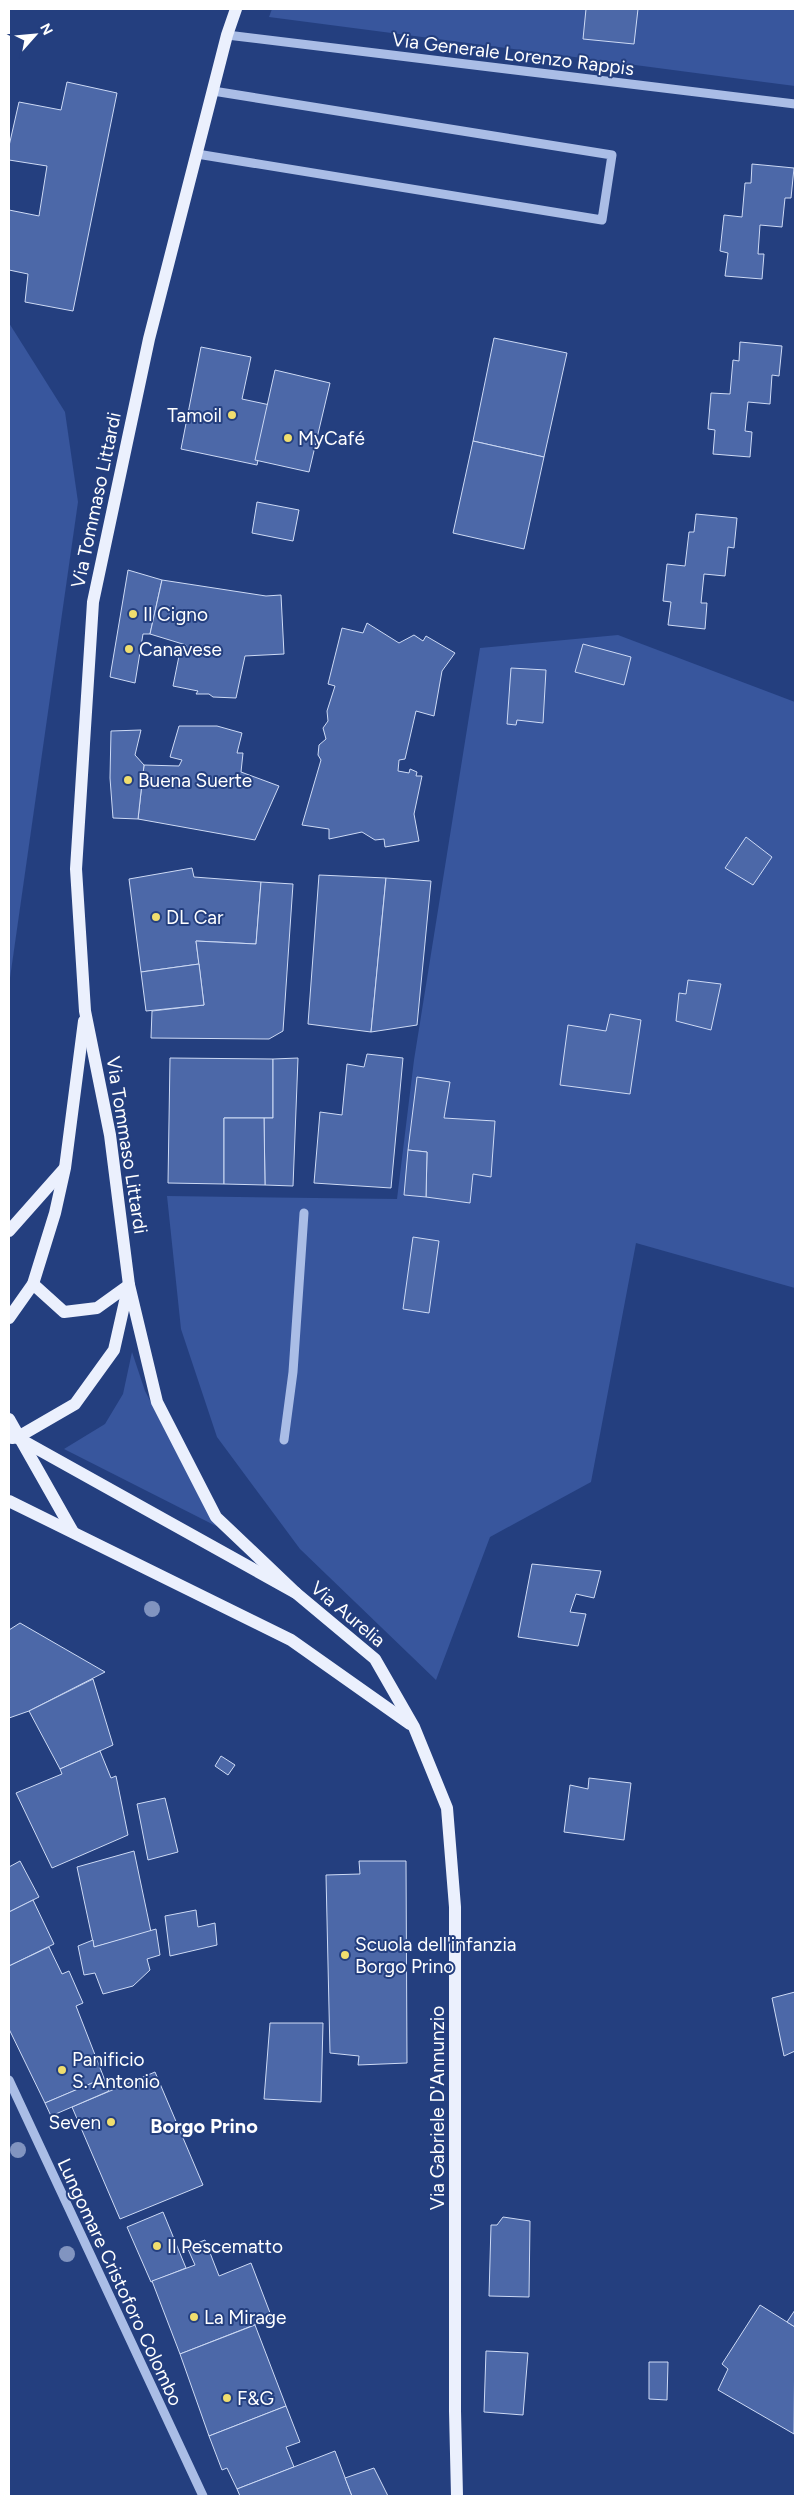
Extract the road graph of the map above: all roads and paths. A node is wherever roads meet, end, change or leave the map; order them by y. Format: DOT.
graph roads {
  1 [pos="236,9"];
  2 [pos="227,35"];
  3 [pos="213,91"];
  4 [pos="795,104"];
  5 [pos="197,154"];
  6 [pos="85,1011"];
  7 [pos="65,1168"];
  8 [pos="304,1214"];
  9 [pos="9,1231"];
  10 [pos="33,1284"];
  11 [pos="129,1285"];
  12 [pos="9,1318"];
  13 [pos="9,1419"];
  14 [pos="12,1436"];
  15 [pos="284,1440"];
  16 [pos="9,1501"];
  17 [pos="73,1532"];
  18 [pos="296,1593"];
  19 [pos="414,1727"];
  20 [pos="9,2080"];
  21 [pos="203,2496"];
  22 [pos="458,2496"];
  1 -- 2 [label="main road, Via Tommaso Littardi"];
  2 -- 3 [label="main road, Via Tommaso Littardi"];
  2 -- 4 [label="street, Via Generale Lorenzo Rappis"];
  3 -- 5 [label="main road, Via Tommaso Littardi"];
  3 -- 5 [label="street"];
  5 -- 6 [label="main road, Via Tommaso Littardi"];
  6 -- 7 [label="main road, Via Tommaso Littardi"];
  6 -- 11 [label="main road, Via Tommaso Littardi"];
  7 -- 9 [label="main road"];
  7 -- 10 [label="main road, Via Tommaso Littardi"];
  8 -- 15 [label="street"];
  10 -- 11 [label="main road"];
  10 -- 12 [label="main road, Via Tommaso Littardi"];
  11 -- 14 [label="main road"];
  11 -- 18 [label="main road, Via Tommaso Littardi"];
  13 -- 14 [label="main road"];
  14 -- 17 [label="main road"];
  14 -- 18 [label="main road, Via Aurelia"];
  16 -- 17 [label="main road"];
  17 -- 19 [label="main road"];
  18 -- 19 [label="main road, Via Aurelia"];
  19 -- 22 [label="main road, Via Gabriele D'Annunzio"];
  20 -- 21 [label="street, Lungomare Cristoforo Colombo"];
}
